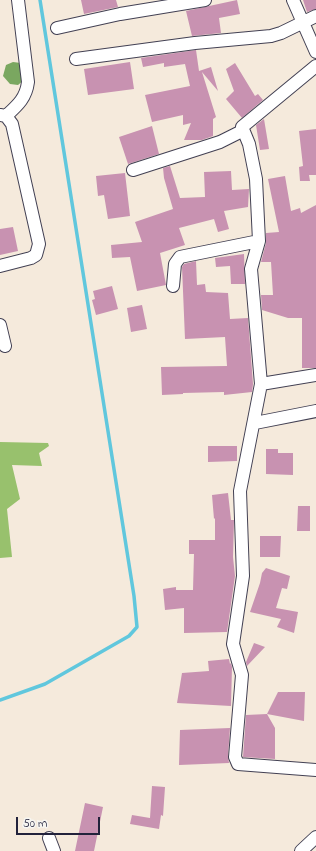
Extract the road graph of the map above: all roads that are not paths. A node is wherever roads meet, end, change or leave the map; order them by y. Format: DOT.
graph roads {
  1 [pos="18,0"];
  2 [pos="205,0"];
  3 [pos="293,0"];
  4 [pos="316,16"];
  5 [pos="304,22"];
  6 [pos="57,28"];
  7 [pos="316,52"];
  8 [pos="76,59"];
  9 [pos="316,66"];
  10 [pos="3,116"];
  11 [pos="242,127"];
  12 [pos="133,170"];
  13 [pos="259,241"];
  14 [pos="0,266"];
  15 [pos="173,286"];
  16 [pos="0,325"];
  17 [pos="5,346"];
  18 [pos="316,375"];
  19 [pos="261,384"];
  20 [pos="316,411"];
  21 [pos="255,423"];
  22 [pos="316,770"];
  23 [pos="316,837"];
  24 [pos="49,838"];
  25 [pos="54,851"];
  26 [pos="301,851"];
  1 -- 10 [label="street"];
  2 -- 6 [label="street"];
  3 -- 5 [label="street"];
  4 -- 5 [label="street"];
  5 -- 7 [label="street"];
  5 -- 8 [label="street"];
  9 -- 11 [label="street"];
  10 -- 14 [label="street"];
  11 -- 12 [label="street"];
  11 -- 13 [label="street"];
  13 -- 15 [label="street"];
  13 -- 19 [label="street"];
  16 -- 17 [label="street"];
  18 -- 19 [label="street"];
  19 -- 21 [label="street"];
  20 -- 21 [label="street"];
  21 -- 22 [label="street"];
  23 -- 26 [label="street"];
  24 -- 25 [label="street"];
}
